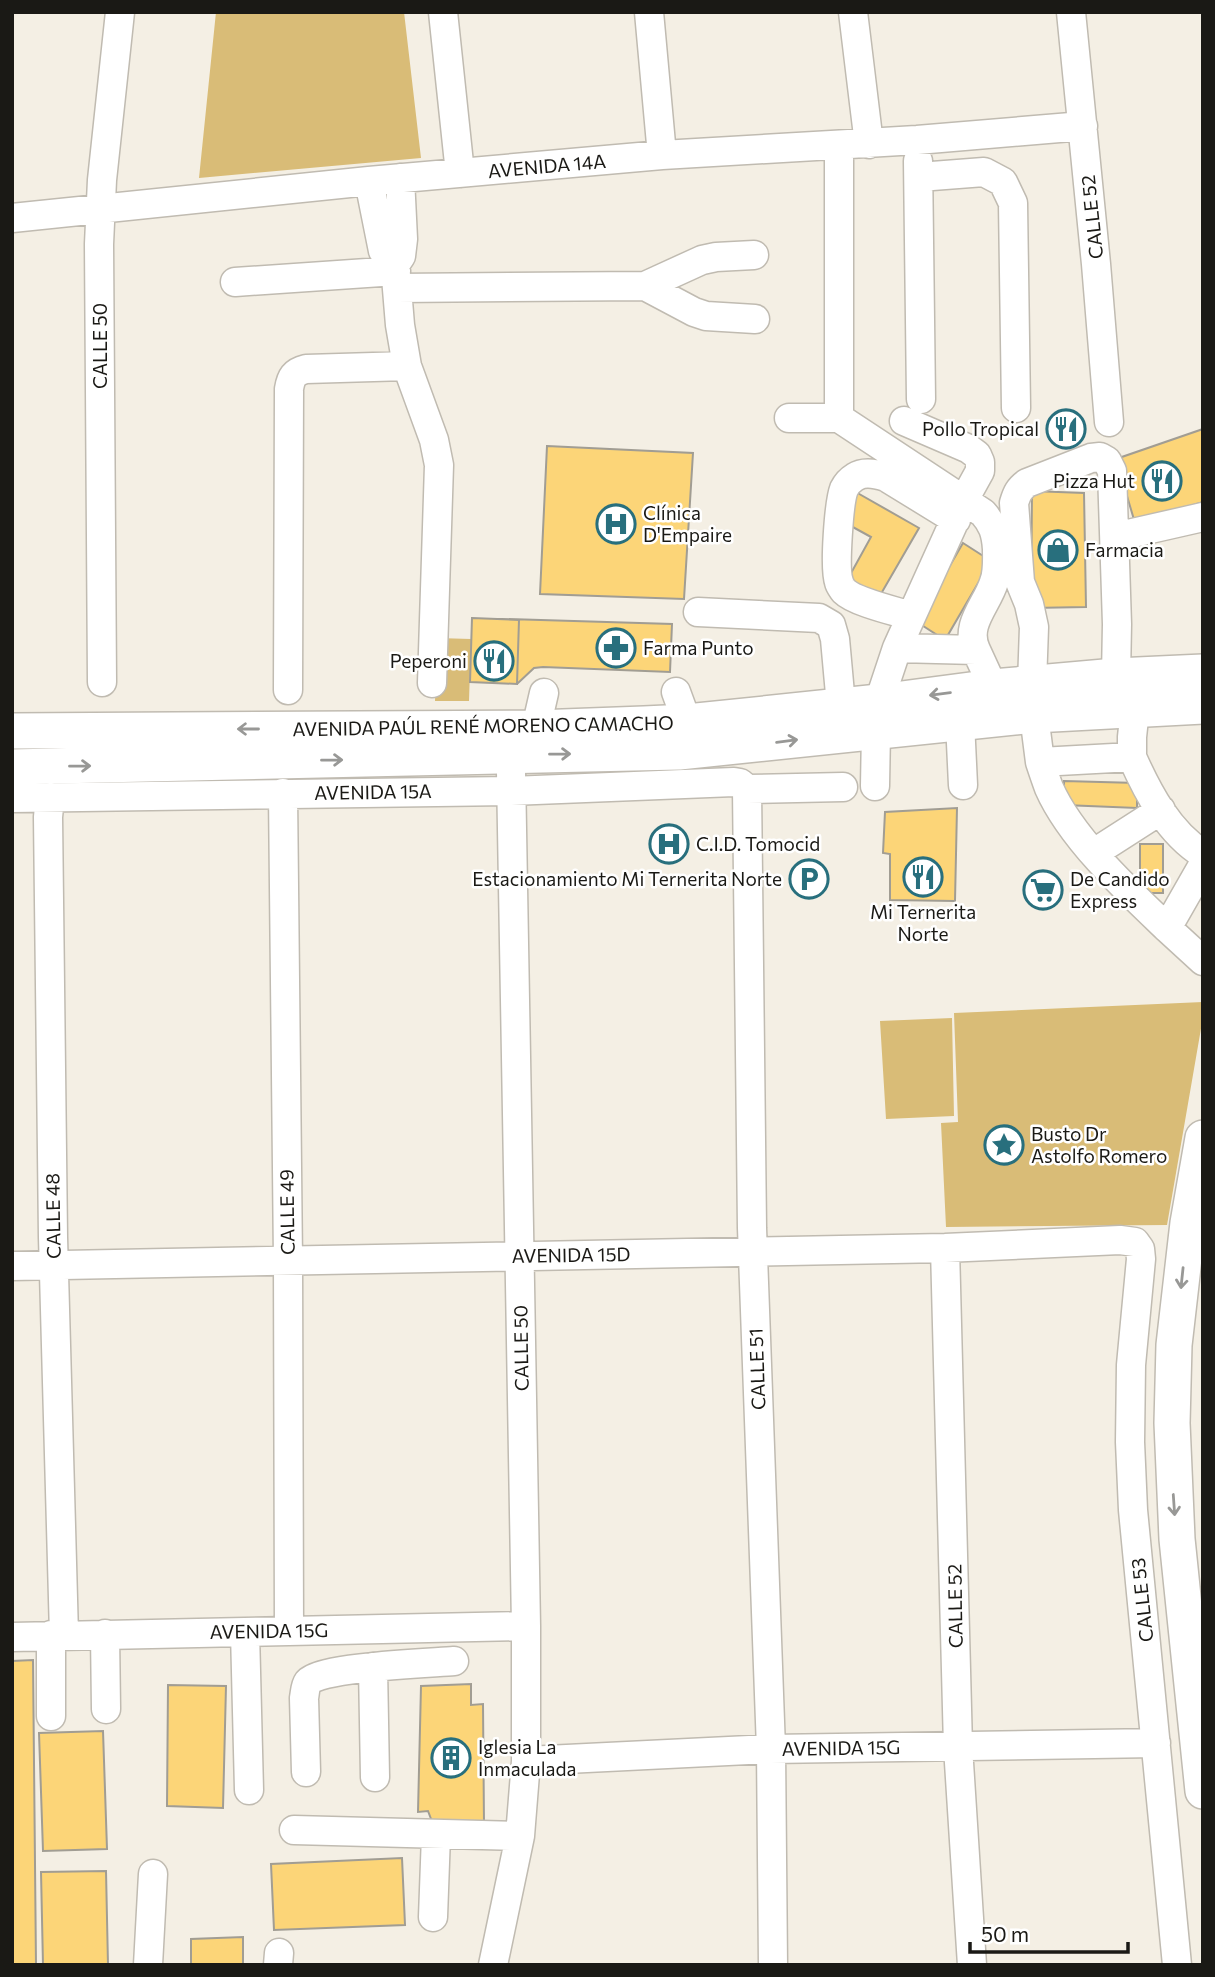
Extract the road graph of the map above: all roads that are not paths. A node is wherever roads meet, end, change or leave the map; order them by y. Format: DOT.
graph roads {
  1 [pos="120,12"];
  2 [pos="443,12"];
  3 [pos="649,12"];
  4 [pos="853,12"];
  5 [pos="1071,12"];
  6 [pos="1083,126"];
  7 [pos="917,140"];
  8 [pos="869,144"];
  9 [pos="839,145"];
  10 [pos="662,155"];
  11 [pos="460,173"];
  12 [pos="919,177"];
  13 [pos="400,178"];
  14 [pos="369,181"];
  15 [pos="100,209"];
  16 [pos="12,218"];
  17 [pos="754,255"];
  18 [pos="396,275"];
  19 [pos="236,282"];
  20 [pos="645,286"];
  21 [pos="755,319"];
  22 [pos="407,366"];
  23 [pos="1016,408"];
  24 [pos="789,418"];
  25 [pos="839,418"];
  26 [pos="1109,422"];
  27 [pos="960,510"];
  28 [pos="1203,517"];
  29 [pos="1115,537"];
  30 [pos="698,612"];
  31 [pos="911,616"];
  32 [pos="897,648"];
  33 [pos="976,650"];
  34 [pos="1203,672"];
  35 [pos="1116,676"];
  36 [pos="102,681"];
  37 [pos="432,683"];
  38 [pos="993,687"];
  39 [pos="288,690"];
  40 [pos="544,693"];
  41 [pos="1033,699"];
  42 [pos="841,705"];
  43 [pos="1203,706"];
  44 [pos="1151,708"];
  45 [pos="877,716"];
  46 [pos="960,722"];
  47 [pos="1203,724"];
  48 [pos="12,732"];
  49 [pos="519,737"];
  50 [pos="1132,757"];
  51 [pos="1040,762"];
  52 [pos="12,767"];
  53 [pos="740,785"];
  54 [pos="963,785"];
  55 [pos="876,786"];
  56 [pos="843,787"];
  57 [pos="511,791"];
  58 [pos="283,793"];
  59 [pos="50,797"];
  60 [pos="12,798"];
  61 [pos="1161,810"];
  62 [pos="1094,853"];
  63 [pos="1203,853"];
  64 [pos="1203,865"];
  65 [pos="1167,928"];
  66 [pos="1203,961"];
  67 [pos="1203,1138"];
  68 [pos="1195,1234"];
  69 [pos="1129,1240"];
  70 [pos="946,1248"];
  71 [pos="753,1251"];
  72 [pos="519,1256"];
  73 [pos="288,1261"];
  74 [pos="54,1265"];
  75 [pos="12,1266"];
  76 [pos="526,1626"];
  77 [pos="338,1630"];
  78 [pos="289,1631"];
  79 [pos="245,1632"];
  80 [pos="105,1634"];
  81 [pos="57,1635"];
  82 [pos="12,1637"];
  83 [pos="454,1661"];
  84 [pos="373,1667"];
  85 [pos="337,1672"];
  86 [pos="106,1709"];
  87 [pos="51,1716"];
  88 [pos="1156,1743"];
  89 [pos="958,1747"];
  90 [pos="771,1749"];
  91 [pos="526,1761"];
  92 [pos="306,1772"];
  93 [pos="375,1777"];
  94 [pos="249,1790"];
  95 [pos="1203,1791"];
  96 [pos="294,1830"];
  97 [pos="436,1835"];
  98 [pos="520,1836"];
  99 [pos="153,1874"];
  100 [pos="433,1917"];
  101 [pos="148,1965"];
  102 [pos="493,1965"];
  103 [pos="773,1965"];
  104 [pos="972,1965"];
  105 [pos="1177,1965"];
  1 -- 15 [label="street, CALLE 50"];
  2 -- 11 [label="street"];
  3 -- 10 [label="street"];
  4 -- 8 [label="street"];
  5 -- 6 [label="street, CALLE 52"];
  6 -- 7 [label="street, AVENIDA 14A"];
  6 -- 26 [label="street, CALLE 52"];
  7 -- 8 [label="street, AVENIDA 14A"];
  7 -- 12 [label="street"];
  8 -- 9 [label="street, AVENIDA 14A"];
  9 -- 10 [label="street, AVENIDA 14A"];
  9 -- 25 [label="street"];
  10 -- 11 [label="street, AVENIDA 14A"];
  11 -- 13 [label="street, AVENIDA 14A"];
  12 -- 23 [label="street"];
  12 -- 27 [label="street"];
  13 -- 14 [label="street, AVENIDA 14A"];
  13 -- 18 [label="street"];
  14 -- 15 [label="street, AVENIDA 14A"];
  14 -- 18 [label="street"];
  15 -- 16 [label="street, AVENIDA 14A"];
  15 -- 36 [label="street, CALLE 50"];
  17 -- 20 [label="street"];
  18 -- 19 [label="street"];
  18 -- 20 [label="street"];
  18 -- 22 [label="street"];
  20 -- 21 [label="street"];
  22 -- 37 [label="street"];
  22 -- 39 [label="street"];
  24 -- 25 [label="street"];
  25 -- 27 [label="street"];
  27 -- 31 [label="street"];
  27 -- 31 [label="street"];
  27 -- 33 [label="street"];
  28 -- 29 [label="street"];
  29 -- 35 [label="street"];
  29 -- 41 [label="street"];
  30 -- 42 [label="street"];
  31 -- 32 [label="street"];
  32 -- 33 [label="street"];
  32 -- 45 [label="street"];
  33 -- 38 [label="street"];
  34 -- 35 [label="main road, AVENIDA PAÚL RENÉ MORENO CAMACHO"];
  35 -- 41 [label="main road, AVENIDA PAÚL RENÉ MORENO CAMACHO"];
  38 -- 41 [label="main road, AVENIDA PAÚL RENÉ MORENO CAMACHO"];
  38 -- 45 [label="main road, AVENIDA PAÚL RENÉ MORENO CAMACHO, one-way"];
  40 -- 49 [label="street, CALLE 50"];
  41 -- 44 [label="main road, AVENIDA PAÚL RENÉ MORENO CAMACHO"];
  41 -- 46 [label="main road, AVENIDA PAÚL RENÉ MORENO CAMACHO"];
  41 -- 51 [label="street"];
  42 -- 45 [label="main road, AVENIDA PAÚL RENÉ MORENO CAMACHO"];
  42 -- 49 [label="main road, AVENIDA PAÚL RENÉ MORENO CAMACHO"];
  43 -- 44 [label="main road, AVENIDA PAÚL RENÉ MORENO CAMACHO"];
  44 -- 47 [label="main road"];
  44 -- 50 [label="street"];
  45 -- 46 [label="main road, AVENIDA PAÚL RENÉ MORENO CAMACHO"];
  49 -- 45 [label="main road, AVENIDA PAÚL RENÉ MORENO CAMACHO, one-way"];
  45 -- 55 [label="street"];
  46 -- 54 [label="street"];
  49 -- 48 [label="main road, AVENIDA PAÚL RENÉ MORENO CAMACHO, one-way"];
  52 -- 49 [label="main road, AVENIDA PAÚL RENÉ MORENO CAMACHO, one-way"];
  49 -- 57 [label="street, CALLE 50"];
  50 -- 51 [label="street"];
  50 -- 61 [label="street"];
  51 -- 62 [label="street"];
  53 -- 56 [label="street, AVENIDA 15A"];
  53 -- 57 [label="street, AVENIDA 15A"];
  53 -- 71 [label="street, CALLE 51"];
  57 -- 58 [label="street, AVENIDA 15A"];
  57 -- 72 [label="street, CALLE 50"];
  58 -- 59 [label="street, AVENIDA 15A"];
  58 -- 73 [label="street, CALLE 49"];
  59 -- 60 [label="street, AVENIDA 15A"];
  59 -- 74 [label="street, CALLE 48"];
  61 -- 62 [label="street"];
  61 -- 63 [label="street"];
  62 -- 65 [label="street"];
  64 -- 65 [label="street"];
  65 -- 66 [label="street"];
  67 -- 68 [label="main road"];
  68 -- 95 [label="main road, one-way"];
  69 -- 70 [label="street, AVENIDA 15D"];
  69 -- 88 [label="street, CALLE 53"];
  70 -- 71 [label="street, AVENIDA 15D"];
  70 -- 89 [label="street, CALLE 52"];
  71 -- 72 [label="street, AVENIDA 15D"];
  71 -- 90 [label="street, CALLE 51"];
  72 -- 73 [label="street, AVENIDA 15D"];
  72 -- 76 [label="street, CALLE 50"];
  73 -- 74 [label="street, AVENIDA 15D"];
  73 -- 78 [label="street, CALLE 49"];
  74 -- 75 [label="street, AVENIDA 15D"];
  74 -- 81 [label="street, CALLE 48"];
  76 -- 77 [label="street, AVENIDA 15G"];
  76 -- 91 [label="street, CALLE 50"];
  77 -- 78 [label="street, AVENIDA 15G"];
  77 -- 85 [label="street"];
  78 -- 79 [label="street, AVENIDA 15G"];
  79 -- 80 [label="street, AVENIDA 15G"];
  79 -- 94 [label="street"];
  80 -- 81 [label="street, AVENIDA 15G"];
  80 -- 86 [label="street"];
  81 -- 82 [label="street, AVENIDA 15G"];
  81 -- 87 [label="street, CALLE 48"];
  83 -- 84 [label="street"];
  84 -- 85 [label="street"];
  84 -- 93 [label="street"];
  85 -- 92 [label="street"];
  88 -- 89 [label="street, AVENIDA 15G"];
  88 -- 105 [label="street, CALLE 53"];
  89 -- 90 [label="street, AVENIDA 15G"];
  89 -- 104 [label="street, CALLE 52"];
  90 -- 91 [label="street, AVENIDA 15G"];
  90 -- 103 [label="street, CALLE 51"];
  91 -- 98 [label="street, CALLE 50"];
  96 -- 97 [label="street"];
  97 -- 98 [label="street"];
  97 -- 100 [label="street"];
  98 -- 102 [label="street, CALLE 50"];
  99 -- 101 [label="street"];
}
